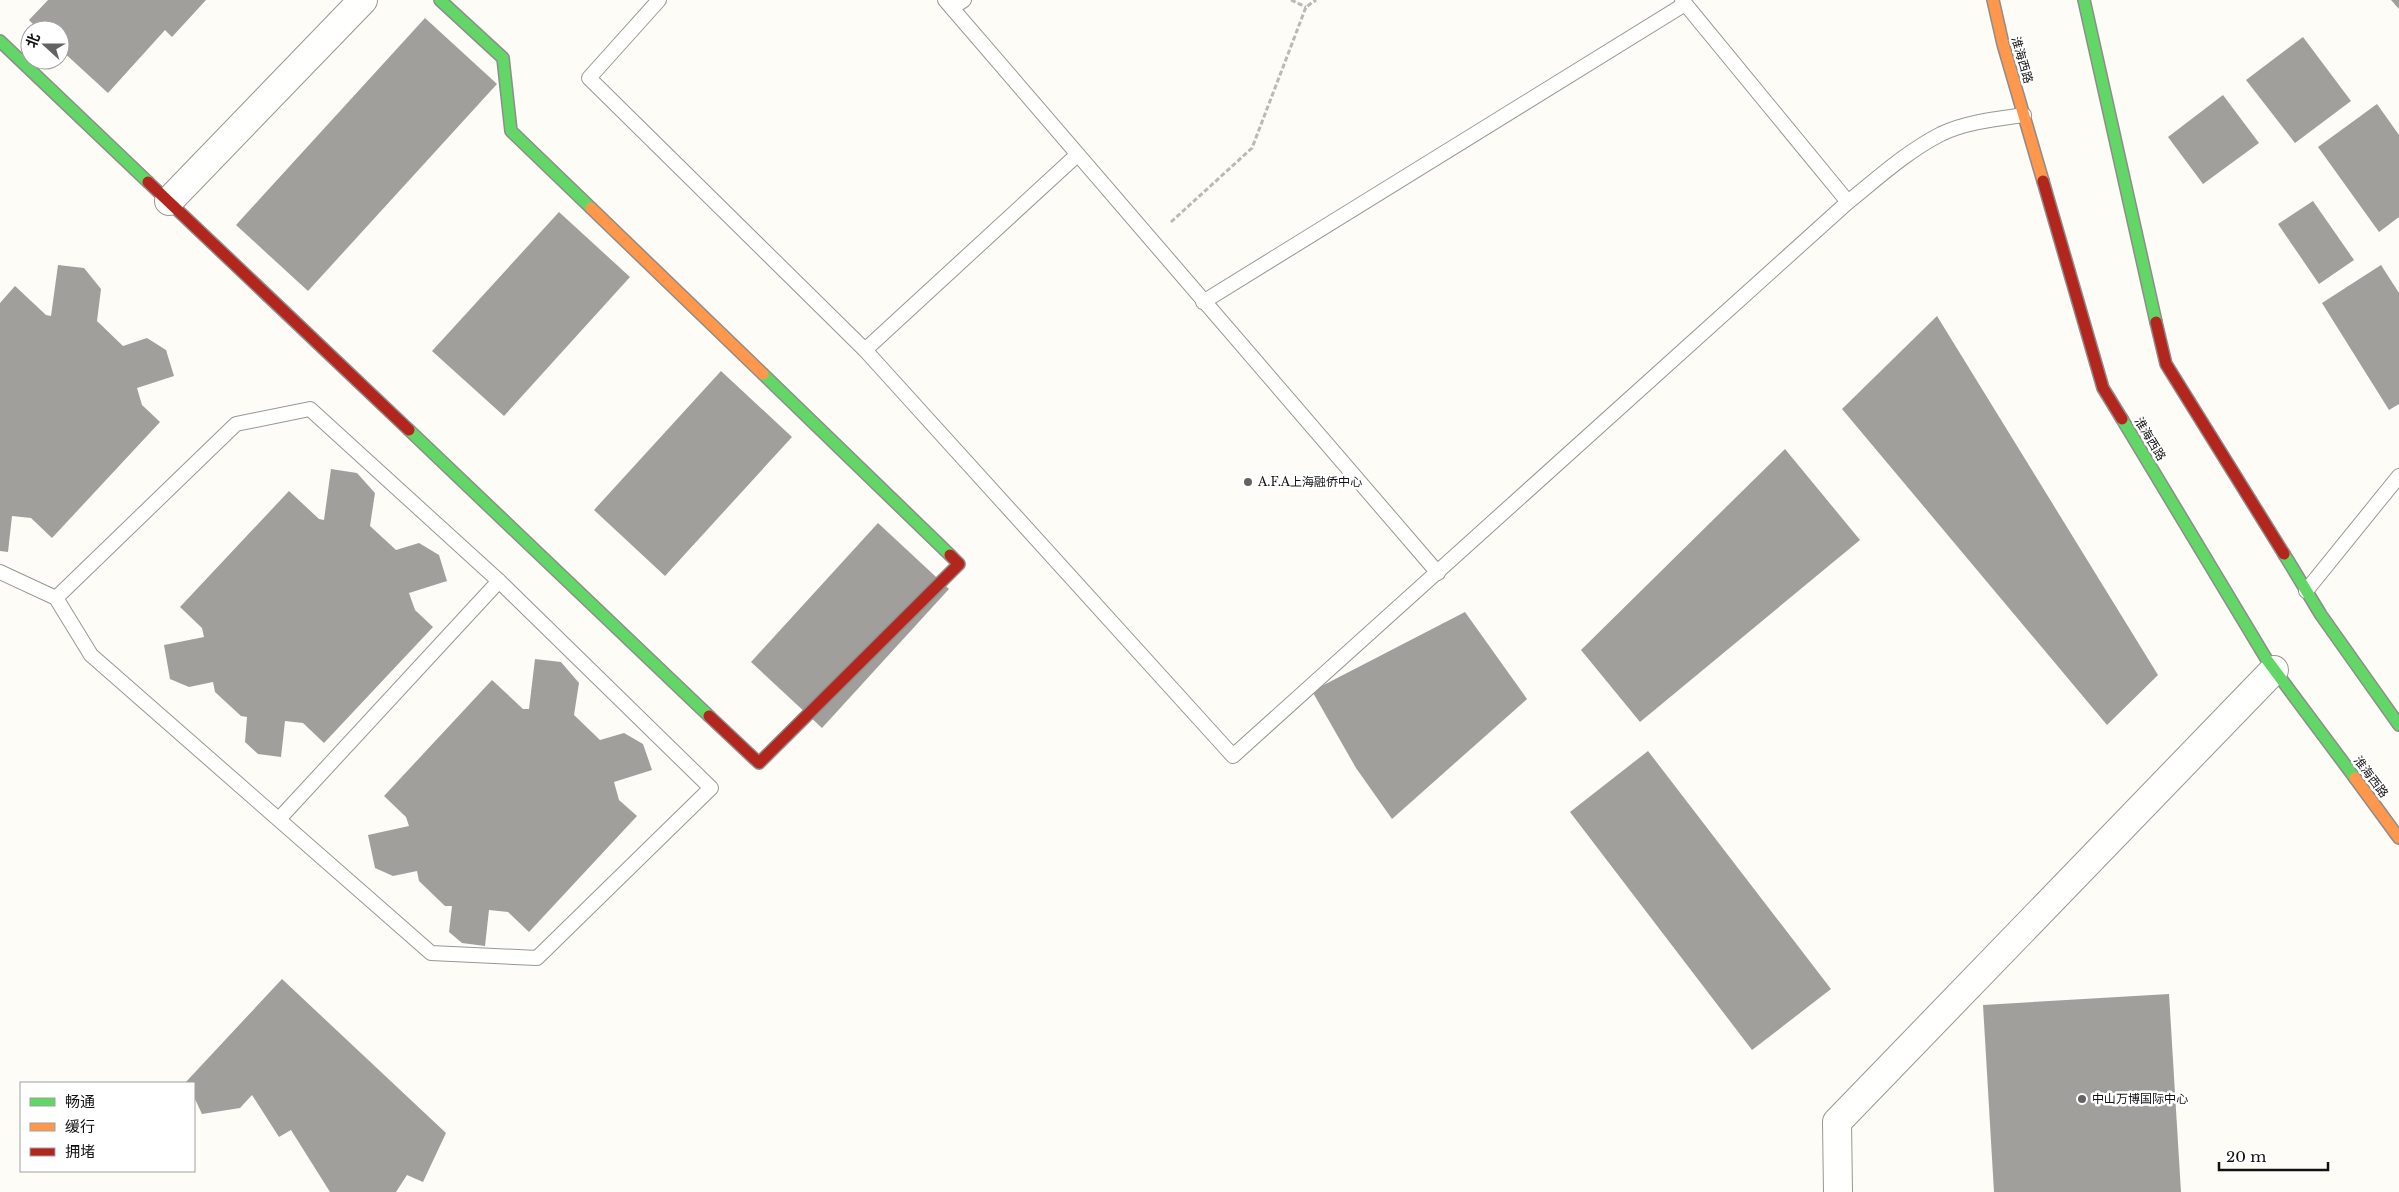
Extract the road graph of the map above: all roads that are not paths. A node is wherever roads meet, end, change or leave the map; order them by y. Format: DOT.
graph roads {
  1 [pos="363,0"];
  2 [pos="440,0"];
  3 [pos="659,0"];
  4 [pos="964,0"];
  5 [pos="1993,0"];
  6 [pos="2084,0"];
  7 [pos="1683,2"];
  8 [pos="948,4"];
  9 [pos="0,41"];
  10 [pos="2024,115"];
  11 [pos="1077,155"];
  12 [pos="169,202"];
  13 [pos="1848,202"];
  14 [pos="1203,302"];
  15 [pos="865,350"];
  16 [pos="2399,476"];
  17 [pos="0,572"];
  18 [pos="1438,573"];
  19 [pos="499,581"];
  20 [pos="2306,591"];
  21 [pos="56,598"];
  22 [pos="2274,670"];
  23 [pos="2399,725"];
  24 [pos="279,820"];
  25 [pos="2399,838"];
  26 [pos="1838,1192"];
  1 -- 12 [label="street"];
  2 -- 12 [label="street"];
  3 -- 15 [label="lane"];
  4 -- 8 [label="lane"];
  5 -- 10 [label="street, 淮海西路"];
  6 -- 20 [label="street"];
  7 -- 13 [label="lane"];
  7 -- 14 [label="lane"];
  8 -- 11 [label="lane"];
  9 -- 12 [label="street"];
  10 -- 13 [label="lane"];
  10 -- 22 [label="street, 淮海西路"];
  11 -- 14 [label="lane"];
  11 -- 15 [label="lane"];
  13 -- 18 [label="lane"];
  14 -- 18 [label="lane"];
  15 -- 18 [label="lane"];
  16 -- 20 [label="lane"];
  17 -- 21 [label="lane"];
  19 -- 21 [label="lane"];
  19 -- 24 [label="lane"];
  19 -- 24 [label="lane"];
  20 -- 23 [label="street"];
  21 -- 24 [label="lane"];
  22 -- 25 [label="street, 淮海西路"];
  22 -- 26 [label="street"];
}
